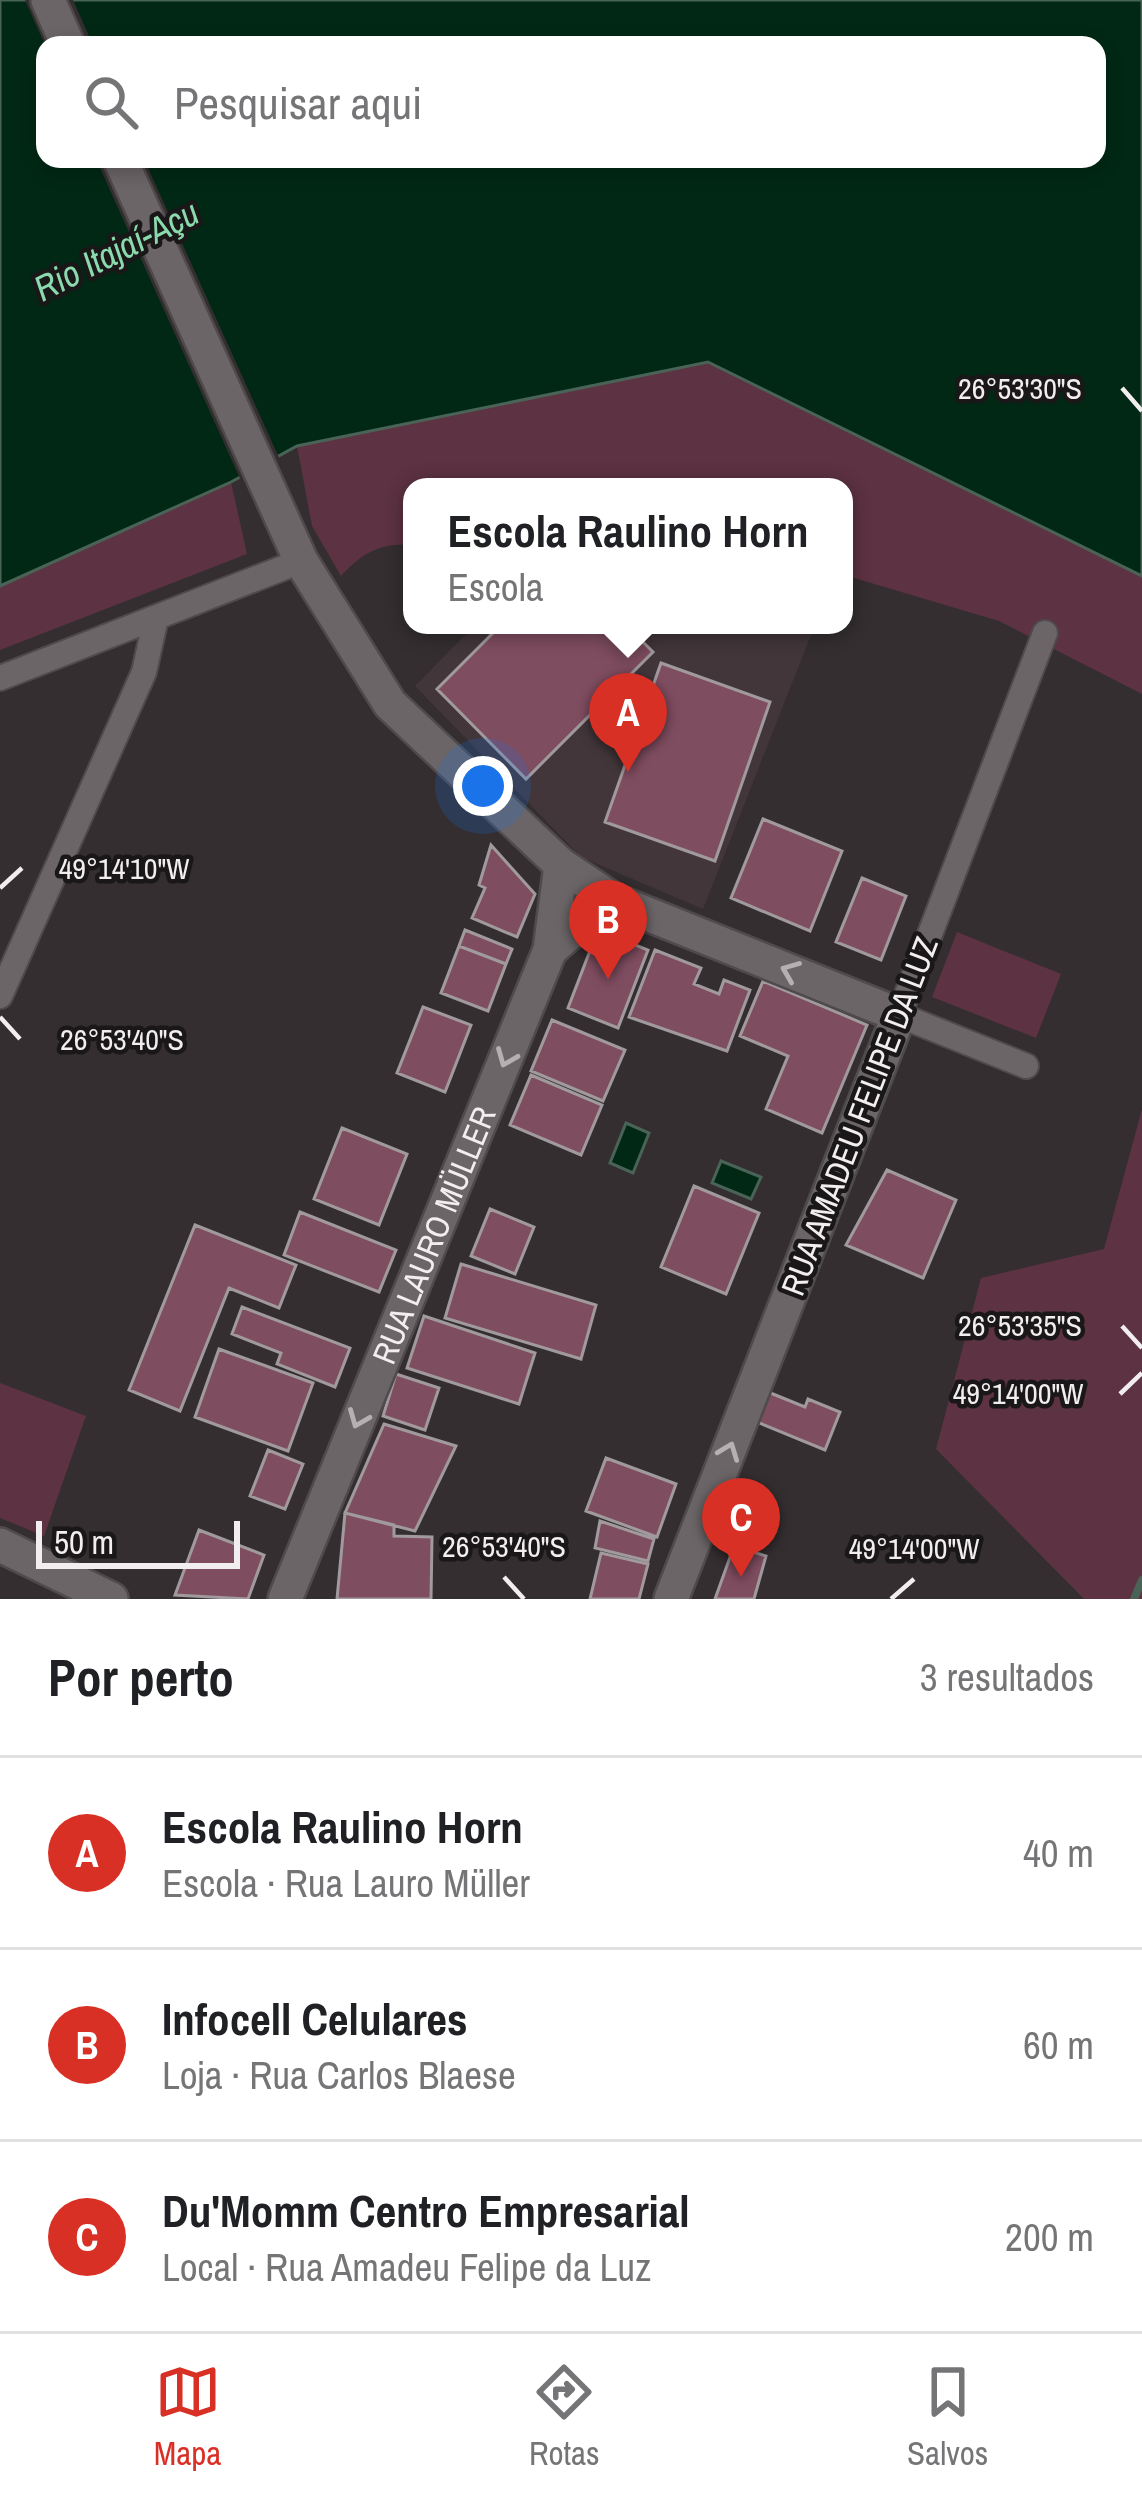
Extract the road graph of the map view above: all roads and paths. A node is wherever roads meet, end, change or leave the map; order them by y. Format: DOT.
graph roads {
  1 [pos="48,0"];
  2 [pos="64,36"];
  3 [pos="124,168"];
  4 [pos="301,561"];
  5 [pos="156,618"];
  6 [pos="1045,633"];
  7 [pos="0,678"];
  8 [pos="561,865"];
  9 [pos="615,901"];
  10 [pos="550,950"];
  11 [pos="0,997"];
  12 [pos="899,1015"];
  13 [pos="1026,1066"];
  14 [pos="0,1545"];
  15 [pos="111,1599"];
  16 [pos="285,1599"];
  17 [pos="671,1599"];
  1 -- 2 [label="main road"];
  3 -- 4 [label="main road"];
  4 -- 5 [label="street"];
  4 -- 8 [label="main road"];
  5 -- 7 [label="street"];
  5 -- 11 [label="street"];
  6 -- 12 [label="street, RUA AMADEU FELIPE DA LUZ"];
  8 -- 9 [label="main road"];
  8 -- 10 [label="main road, RUA LAURO MÜLLER"];
  9 -- 10 [label="main road"];
  12 -- 9 [label="main road, one-way"];
  10 -- 16 [label="main road, RUA LAURO MÜLLER, one-way"];
  12 -- 13 [label="street"];
  17 -- 12 [label="main road, RUA AMADEU FELIPE DA LUZ, one-way"];
  14 -- 15 [label="main road"];
}
